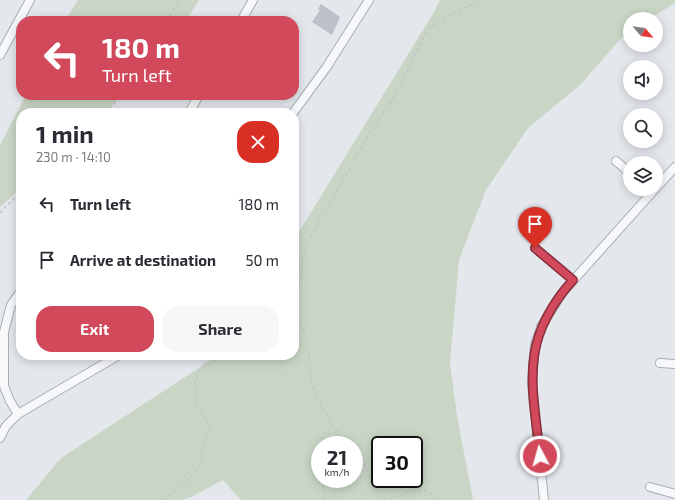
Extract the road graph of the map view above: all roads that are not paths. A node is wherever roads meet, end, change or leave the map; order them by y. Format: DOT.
graph roads {
  1 [pos="30,0"];
  2 [pos="253,0"];
  3 [pos="369,0"];
  4 [pos="21,16"];
  5 [pos="244,16"];
  6 [pos="16,25"];
  7 [pos="0,54"];
  8 [pos="297,108"];
  9 [pos="616,161"];
  10 [pos="623,167"];
  11 [pos="675,167"];
  12 [pos="663,180"];
  13 [pos="648,196"];
  14 [pos="535,248"];
  15 [pos="573,280"];
  16 [pos="16,298"];
  17 [pos="110,360"];
  18 [pos="660,363"];
  19 [pos="675,364"];
  20 [pos="18,414"];
  21 [pos="0,438"];
  22 [pos="650,487"];
  23 [pos="675,494"];
  24 [pos="544,500"];
  1 -- 4 [label="street"];
  2 -- 5 [label="street"];
  3 -- 8 [label="street"];
  6 -- 7 [label="street"];
  9 -- 10 [label="street"];
  11 -- 12 [label="street"];
  13 -- 15 [label="street"];
  14 -- 15 [label="street"];
  15 -- 24 [label="street"];
  16 -- 20 [label="street"];
  17 -- 20 [label="street"];
  18 -- 19 [label="street"];
  20 -- 21 [label="street"];
  22 -- 23 [label="street"];
}
